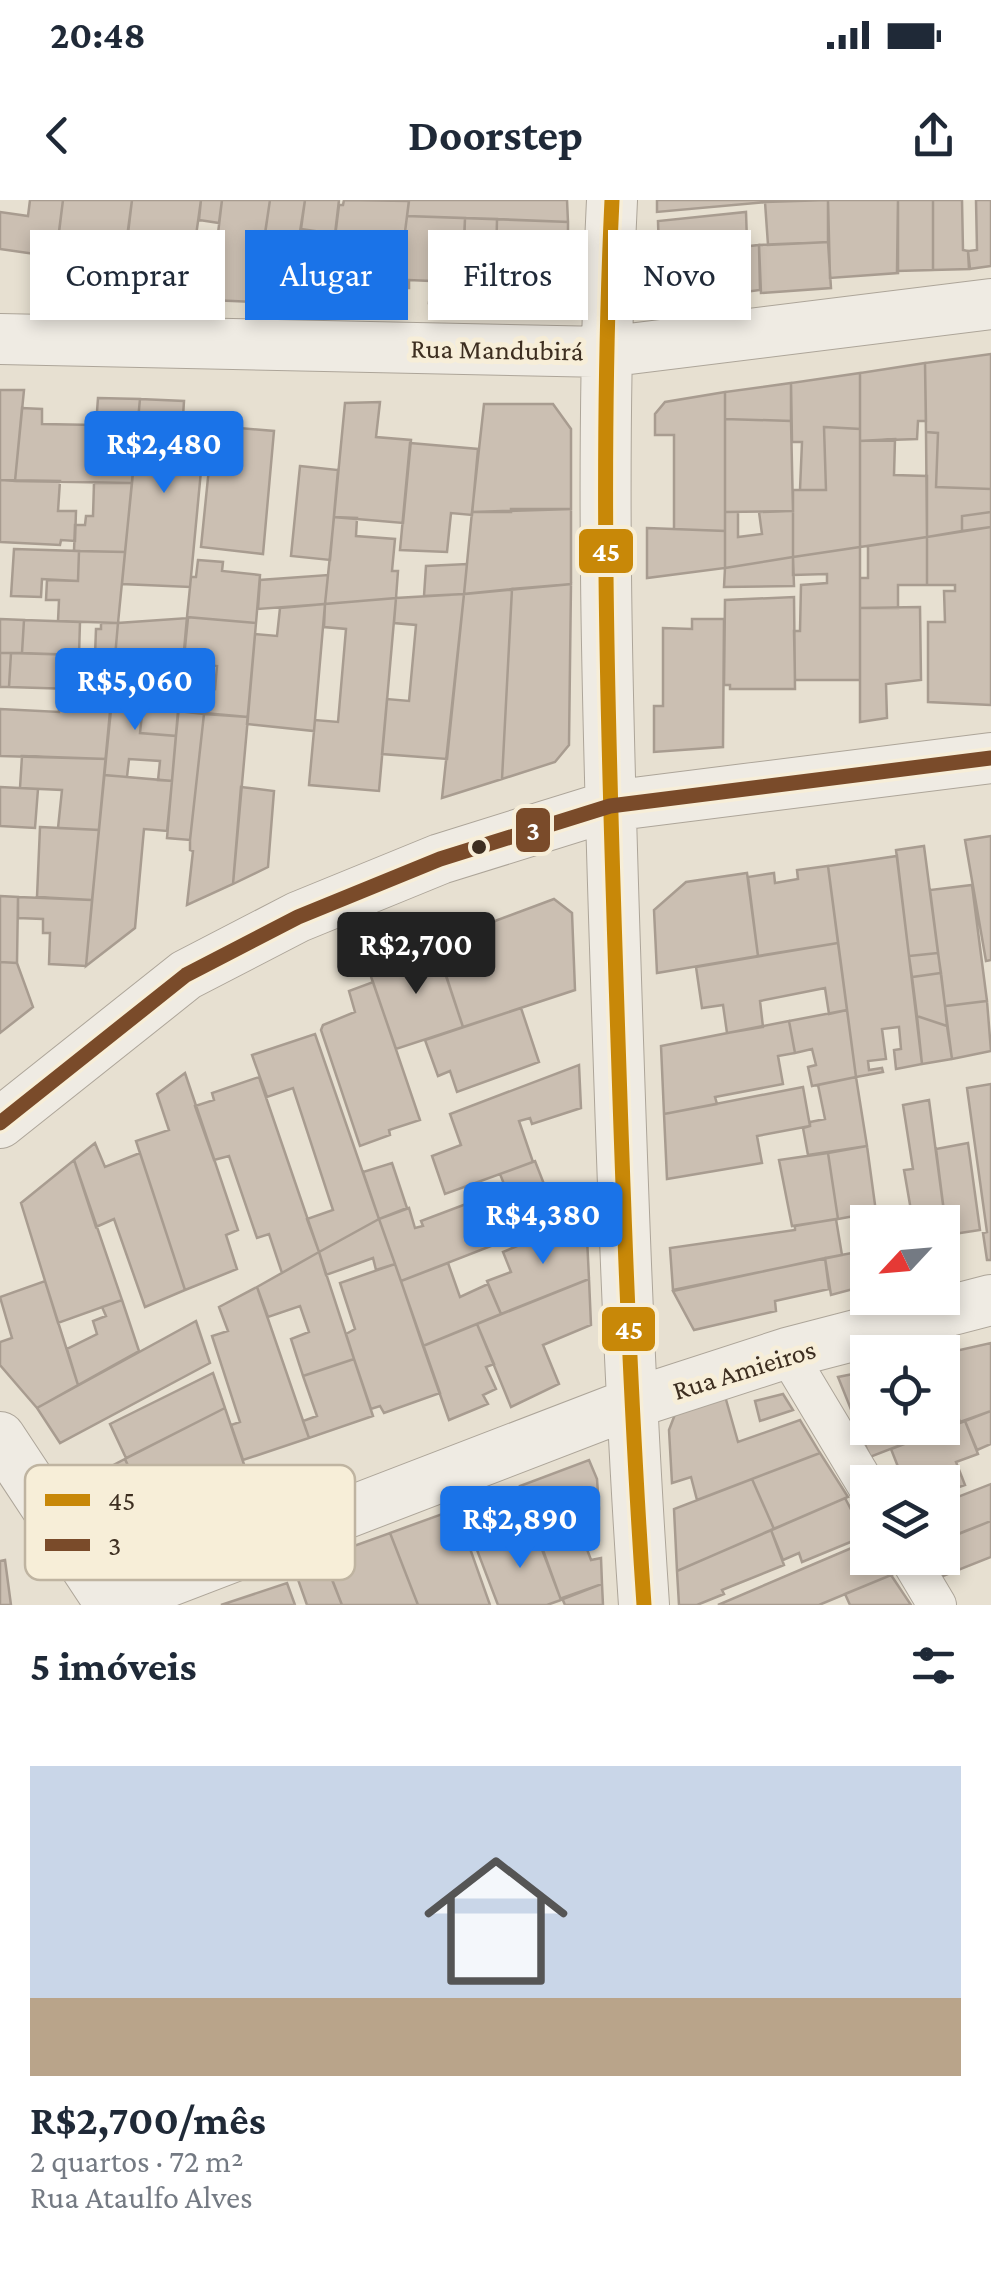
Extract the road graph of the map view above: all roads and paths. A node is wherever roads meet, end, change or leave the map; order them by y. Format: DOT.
graph roads {
  1 [pos="612,200"];
  2 [pos="991,304"];
  3 [pos="0,339"];
  4 [pos="604,352"];
  5 [pos="991,758"];
  6 [pos="610,806"];
  7 [pos="0,1123"];
  8 [pos="991,1300"];
  9 [pos="787,1353"];
  10 [pos="630,1404"];
  11 [pos="0,1436"];
  12 [pos="854,1465"];
  13 [pos="25,1474"];
  14 [pos="355,1510"];
  15 [pos="919,1575"];
  16 [pos="95,1580"];
  17 [pos="173,1580"];
  18 [pos="111,1604"];
  19 [pos="644,1605"];
  20 [pos="937,1605"];
  1 -- 4 [label="street"];
  2 -- 4 [label="street, Rua Mandubirá"];
  3 -- 4 [label="street, Rua Mandubirá"];
  4 -- 6 [label="street"];
  5 -- 6 [label="street"];
  6 -- 7 [label="street"];
  6 -- 10 [label="street"];
  8 -- 9 [label="street, Rua Amieiros"];
  9 -- 10 [label="street, Rua Amieiros"];
  9 -- 12 [label="street"];
  10 -- 14 [label="street, Rua Amieiros"];
  10 -- 19 [label="street"];
  11 -- 13 [label="street"];
  15 -- 20 [label="street"];
  16 -- 18 [label="street"];
  17 -- 18 [label="street, Rua Amieiros"];
}
